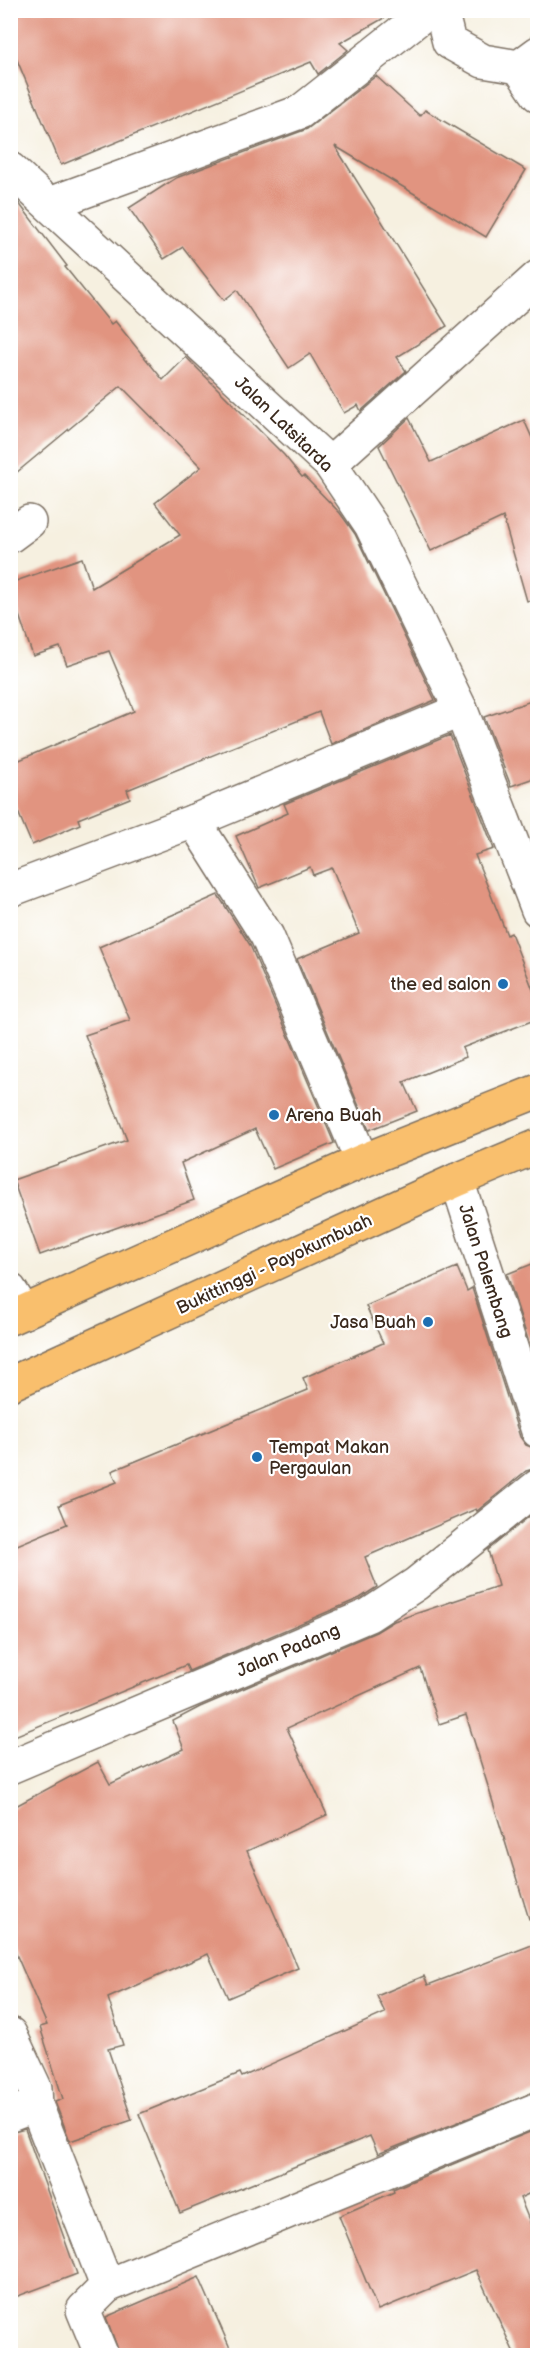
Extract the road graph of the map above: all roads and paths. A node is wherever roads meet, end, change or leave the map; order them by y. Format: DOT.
graph roads {
  1 [pos="429,10"];
  2 [pos="441,10"];
  3 [pos="528,60"];
  4 [pos="537,96"];
  5 [pos="10,169"];
  6 [pos="49,204"];
  7 [pos="537,278"];
  8 [pos="330,464"];
  9 [pos="462,710"];
  10 [pos="194,821"];
  11 [pos="10,890"];
  12 [pos="537,910"];
  13 [pos="537,1091"];
  14 [pos="537,1146"];
  15 [pos="362,1161"];
  16 [pos="457,1180"];
  17 [pos="15,1307"];
  18 [pos="10,1384"];
  19 [pos="537,1431"];
  20 [pos="537,1486"];
  21 [pos="10,1767"];
  22 [pos="10,2034"];
  23 [pos="537,2109"];
  24 [pos="23,2110"];
  25 [pos="107,2286"];
  26 [pos="102,2355"];
  1 -- 6 [label="street"];
  2 -- 3 [label="street"];
  3 -- 4 [label="street"];
  5 -- 6 [label="street, Jalan Latsitarda"];
  6 -- 8 [label="street, Jalan Latsitarda"];
  7 -- 8 [label="street"];
  8 -- 9 [label="street, Jalan Latsitarda"];
  9 -- 10 [label="street"];
  9 -- 12 [label="street, Jalan Latsitarda"];
  10 -- 11 [label="street"];
  10 -- 15 [label="street"];
  13 -- 15 [label="highway"];
  14 -- 16 [label="highway, Bukittinggi - Payokumbuah"];
  15 -- 17 [label="highway"];
  16 -- 18 [label="highway, Bukittinggi - Payokumbuah"];
  16 -- 19 [label="street, Jalan Palembang"];
  20 -- 21 [label="street, Jalan Padang"];
  22 -- 24 [label="street"];
  23 -- 25 [label="street"];
  24 -- 25 [label="street"];
  25 -- 26 [label="street"];
}
